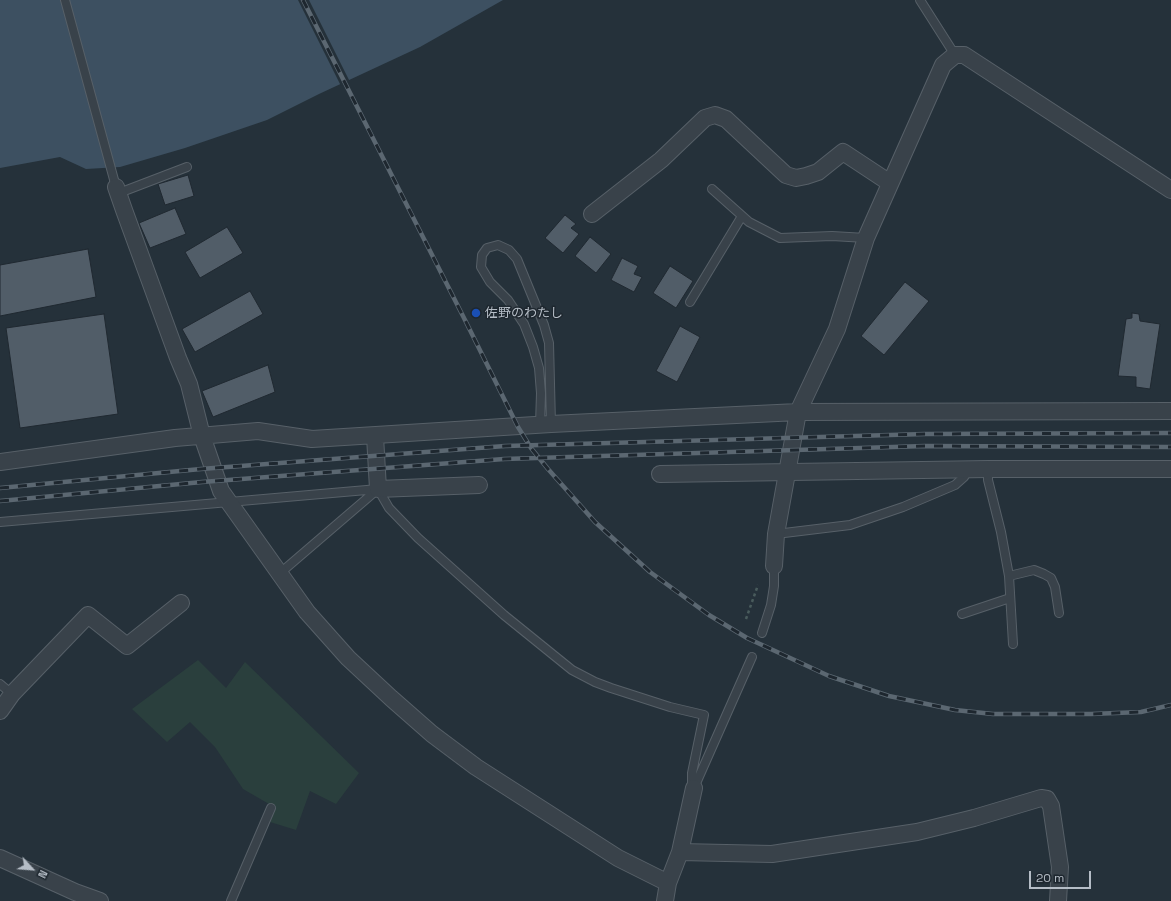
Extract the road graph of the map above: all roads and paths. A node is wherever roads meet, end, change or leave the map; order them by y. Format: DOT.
graph roads {
  1 [pos="65,0"];
  2 [pos="920,0"];
  3 [pos="955,55"];
  4 [pos="187,167"];
  5 [pos="890,183"];
  6 [pos="712,189"];
  7 [pos="118,190"];
  8 [pos="1171,190"];
  9 [pos="592,214"];
  10 [pos="742,216"];
  11 [pos="866,238"];
  12 [pos="690,302"];
  13 [pos="1171,411"];
  14 [pos="798,412"];
  15 [pos="545,424"];
  16 [pos="202,436"];
  17 [pos="375,436"];
  18 [pos="0,462"];
  19 [pos="988,469"];
  20 [pos="1171,469"];
  21 [pos="969,470"];
  22 [pos="788,473"];
  23 [pos="660,474"];
  24 [pos="480,485"];
  25 [pos="378,489"];
  26 [pos="228,502"];
  27 [pos="0,522"];
  28 [pos="776,534"];
  29 [pos="774,566"];
  30 [pos="278,574"];
  31 [pos="1009,576"];
  32 [pos="1010,598"];
  33 [pos="181,603"];
  34 [pos="1058,613"];
  35 [pos="962,614"];
  36 [pos="762,633"];
  37 [pos="1013,644"];
  38 [pos="752,658"];
  39 [pos="6,689"];
  40 [pos="0,711"];
  41 [pos="694,788"];
  42 [pos="271,808"];
  43 [pos="680,852"];
  44 [pos="0,858"];
  45 [pos="668,883"];
  46 [pos="74,896"];
  47 [pos="100,901"];
  48 [pos="231,901"];
  49 [pos="664,901"];
  50 [pos="1058,901"];
  1 -- 7 [label="lane"];
  2 -- 3 [label="lane"];
  3 -- 5 [label="street"];
  3 -- 8 [label="street"];
  4 -- 7 [label="lane"];
  5 -- 9 [label="street"];
  5 -- 11 [label="street"];
  6 -- 10 [label="lane"];
  7 -- 16 [label="street"];
  10 -- 11 [label="lane"];
  10 -- 12 [label="lane"];
  11 -- 14 [label="street"];
  13 -- 14 [label="street"];
  14 -- 15 [label="street"];
  14 -- 22 [label="street"];
  15 -- 15 [label="lane"];
  15 -- 17 [label="street"];
  16 -- 17 [label="street"];
  16 -- 18 [label="street"];
  16 -- 26 [label="street"];
  17 -- 25 [label="street"];
  19 -- 20 [label="street"];
  19 -- 21 [label="street"];
  19 -- 31 [label="lane"];
  21 -- 22 [label="street"];
  21 -- 28 [label="lane"];
  22 -- 23 [label="street"];
  22 -- 28 [label="street"];
  24 -- 25 [label="street"];
  25 -- 26 [label="lane"];
  25 -- 30 [label="lane"];
  25 -- 41 [label="lane"];
  26 -- 27 [label="lane"];
  26 -- 30 [label="street"];
  28 -- 29 [label="street"];
  29 -- 36 [label="lane"];
  30 -- 45 [label="street"];
  31 -- 32 [label="lane"];
  31 -- 34 [label="lane"];
  32 -- 35 [label="lane"];
  32 -- 37 [label="lane"];
  33 -- 39 [label="street"];
  38 -- 41 [label="lane"];
  39 -- 40 [label="street"];
  41 -- 43 [label="street"];
  42 -- 48 [label="lane"];
  43 -- 45 [label="street"];
  43 -- 50 [label="street"];
  44 -- 46 [label="street"];
  45 -- 49 [label="street"];
  46 -- 47 [label="street"];
}
